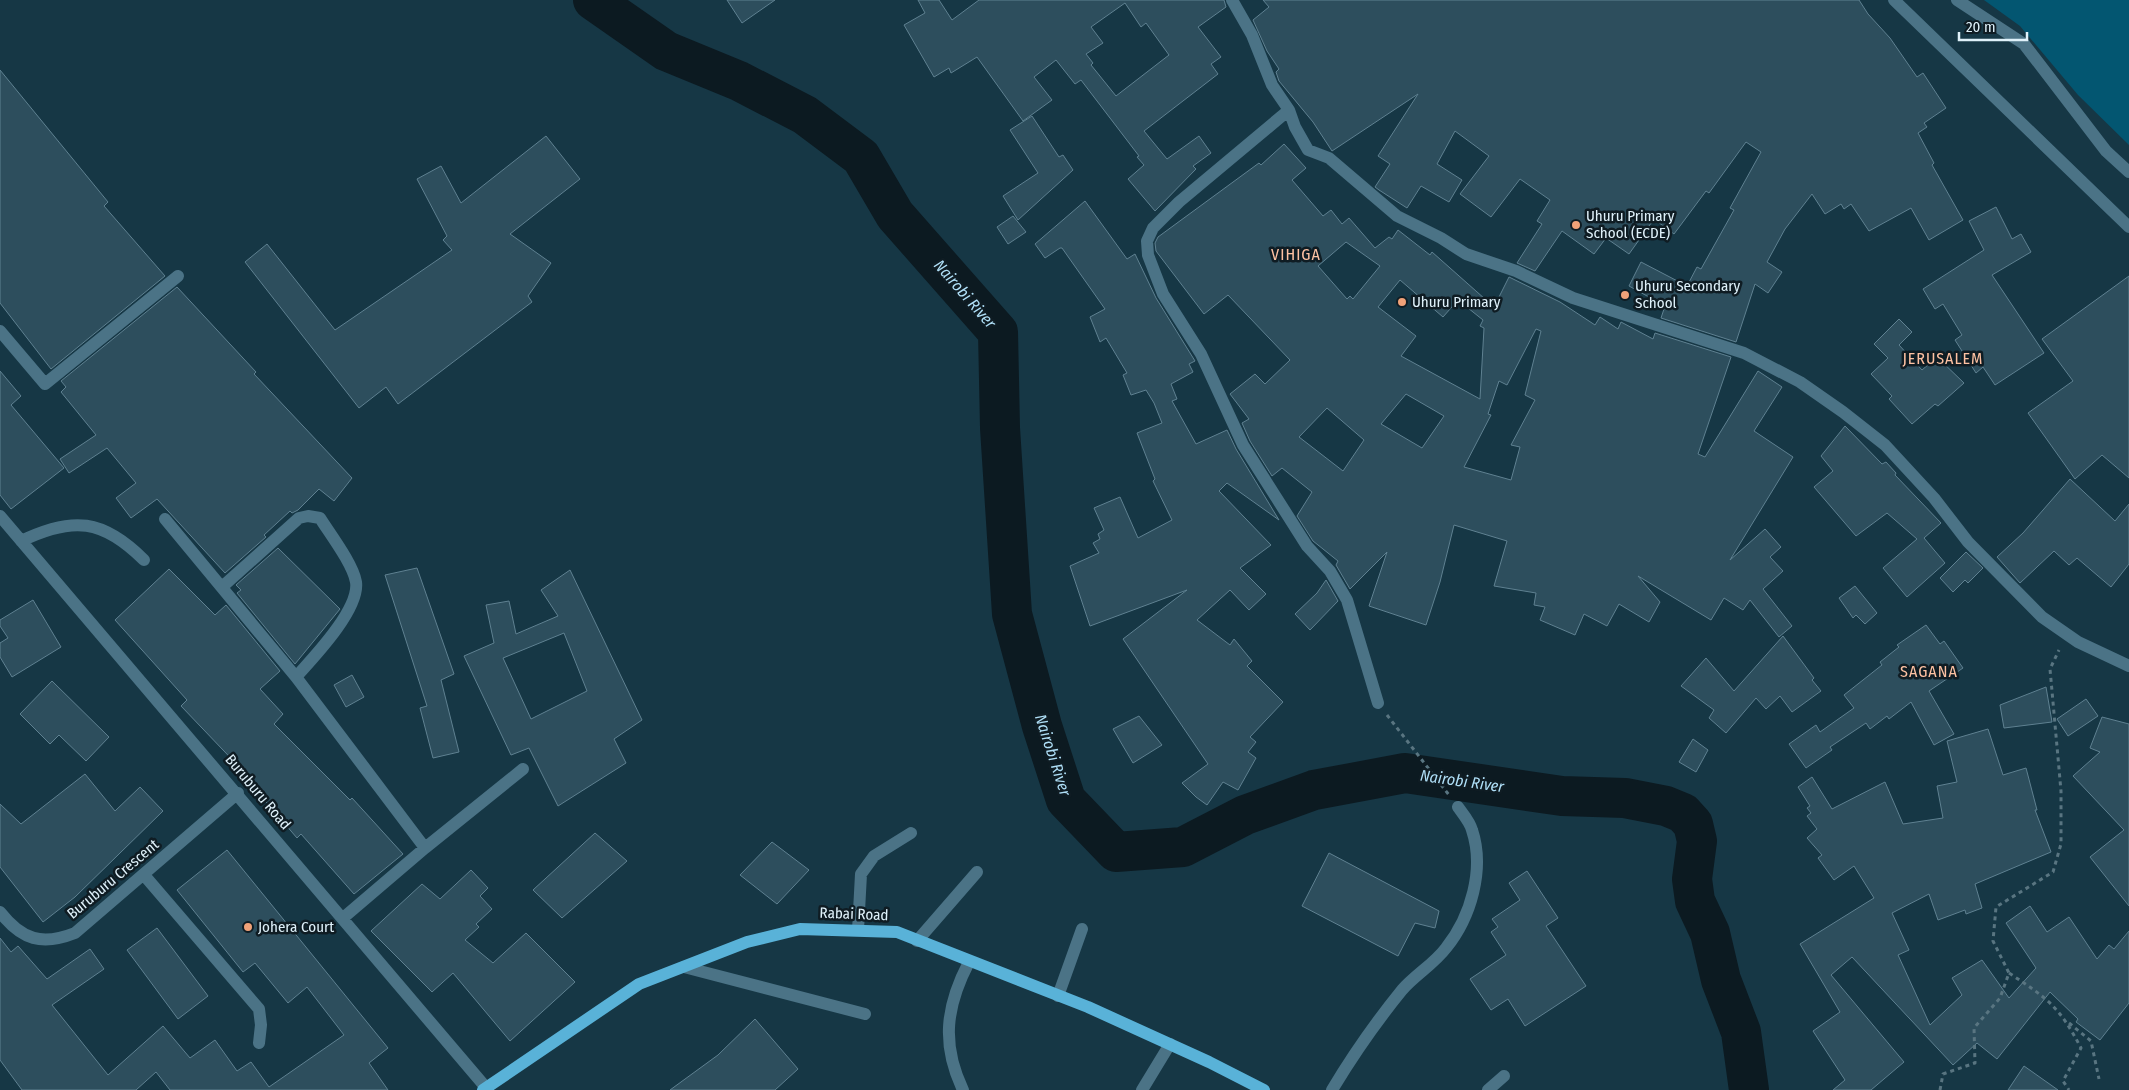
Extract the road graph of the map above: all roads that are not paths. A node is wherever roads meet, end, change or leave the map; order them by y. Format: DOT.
graph roads {
  1 [pos="1232,0"];
  2 [pos="1894,0"];
  3 [pos="1957,0"];
  4 [pos="1290,110"];
  5 [pos="2129,172"];
  6 [pos="2129,227"];
  7 [pos="178,276"];
  8 [pos="0,332"];
  9 [pos="0,516"];
  10 [pos="165,519"];
  11 [pos="21,541"];
  12 [pos="144,560"];
  13 [pos="222,587"];
  14 [pos="2129,666"];
  15 [pos="296,677"];
  16 [pos="1378,703"];
  17 [pos="523,769"];
  18 [pos="238,794"];
  19 [pos="1458,807"];
  20 [pos="911,833"];
  21 [pos="425,848"];
  22 [pos="977,872"];
  23 [pos="144,874"];
  24 [pos="343,918"];
  25 [pos="2,919"];
  26 [pos="1082,929"];
  27 [pos="858,930"];
  28 [pos="917,941"];
  29 [pos="969,962"];
  30 [pos="684,967"];
  31 [pos="1058,996"];
  32 [pos="865,1014"];
  33 [pos="259,1043"];
  34 [pos="1170,1044"];
  35 [pos="1504,1076"];
  36 [pos="486,1089"];
  37 [pos="963,1090"];
  38 [pos="1142,1090"];
  39 [pos="1264,1090"];
  40 [pos="1332,1090"];
  41 [pos="1488,1090"];
  1 -- 4 [label="street"];
  2 -- 6 [label="street"];
  3 -- 5 [label="street"];
  4 -- 14 [label="street"];
  4 -- 16 [label="street"];
  7 -- 8 [label="street"];
  9 -- 11 [label="street, Buruburu Road"];
  10 -- 13 [label="street"];
  11 -- 12 [label="street"];
  11 -- 18 [label="street, Buruburu Road"];
  13 -- 15 [label="street"];
  13 -- 15 [label="street"];
  15 -- 21 [label="street"];
  17 -- 21 [label="street"];
  18 -- 23 [label="street, Buruburu Crescent"];
  18 -- 24 [label="street, Buruburu Road"];
  19 -- 40 [label="street"];
  20 -- 27 [label="street"];
  21 -- 24 [label="street"];
  22 -- 28 [label="street"];
  23 -- 25 [label="street, Buruburu Crescent"];
  23 -- 33 [label="street"];
  24 -- 36 [label="street, Buruburu Road"];
  26 -- 31 [label="street"];
  27 -- 28 [label="main road, Rabai Road"];
  27 -- 30 [label="main road, Rabai Road"];
  28 -- 29 [label="main road, Rabai Road"];
  29 -- 31 [label="main road, Rabai Road"];
  29 -- 37 [label="street"];
  30 -- 32 [label="street"];
  30 -- 36 [label="main road, Rabai Road"];
  31 -- 34 [label="main road, Rabai Road"];
  34 -- 38 [label="street"];
  34 -- 39 [label="main road, Rabai Road"];
  35 -- 41 [label="street"];
}
